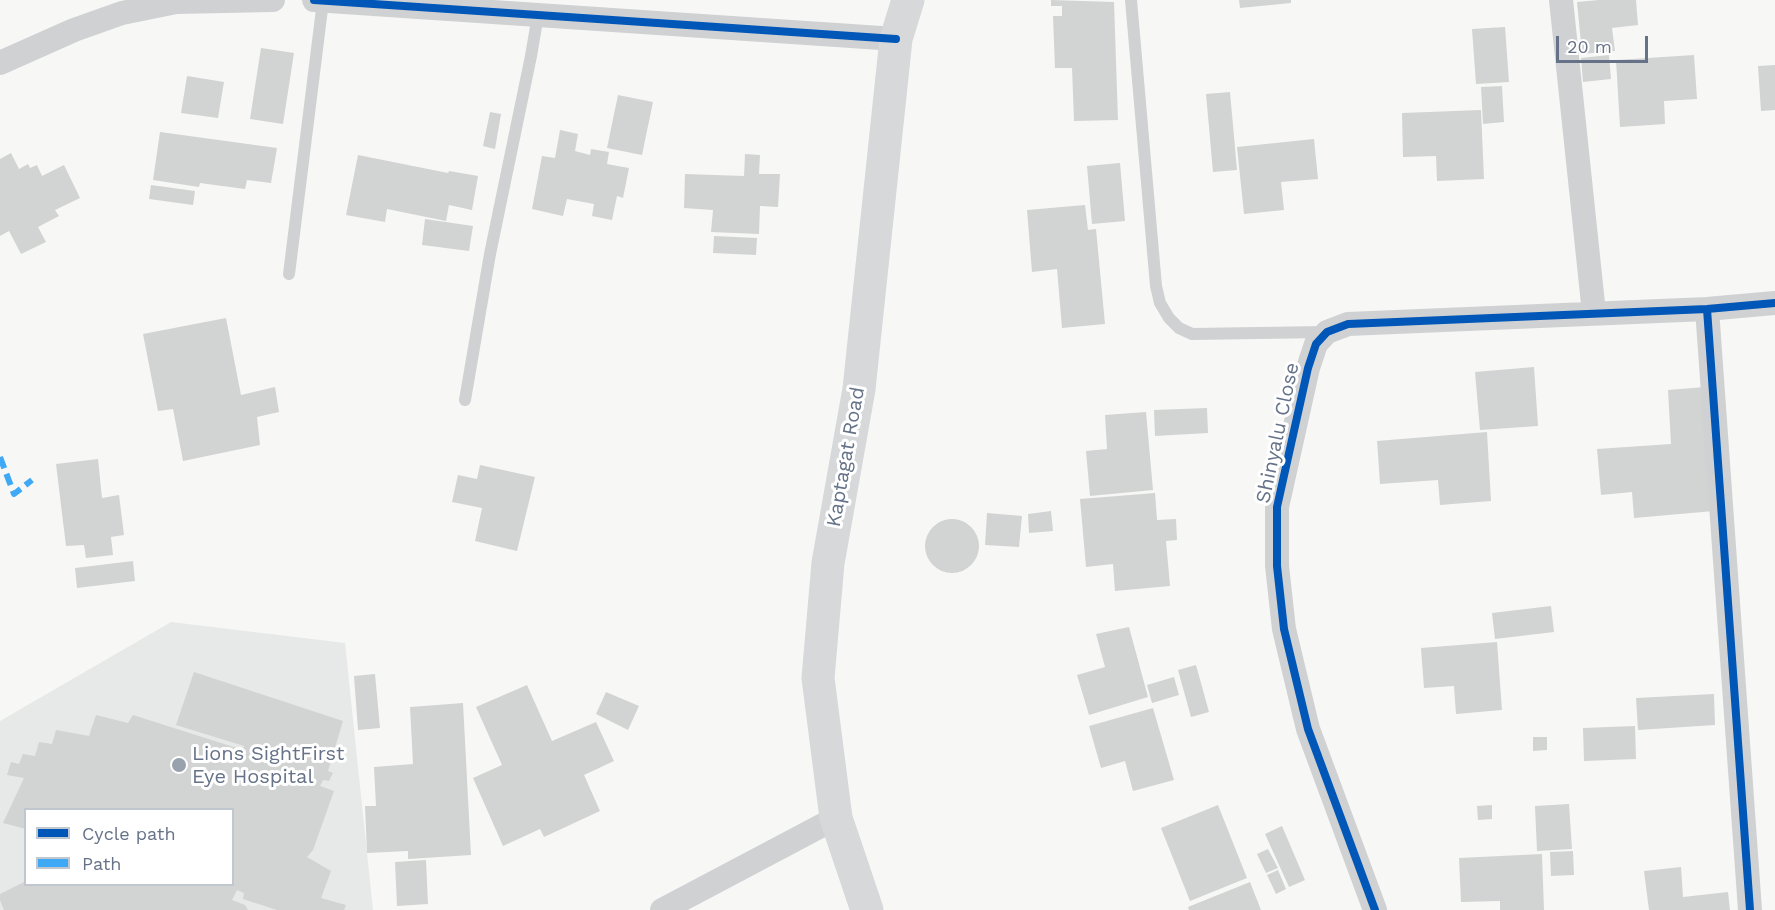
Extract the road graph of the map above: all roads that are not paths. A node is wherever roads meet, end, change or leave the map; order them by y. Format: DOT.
graph roads {
  1 [pos="273,0"];
  2 [pos="314,0"];
  3 [pos="908,0"];
  4 [pos="1131,0"];
  5 [pos="1561,0"];
  6 [pos="323,1"];
  7 [pos="538,15"];
  8 [pos="896,39"];
  9 [pos="0,63"];
  10 [pos="289,274"];
  11 [pos="1775,303"];
  12 [pos="1707,309"];
  13 [pos="1594,313"];
  14 [pos="1327,332"];
  15 [pos="465,400"];
  16 [pos="836,818"];
  17 [pos="662,910"];
  18 [pos="867,910"];
  19 [pos="1375,910"];
  20 [pos="1750,910"];
  1 -- 9 [label="street"];
  2 -- 6 [label="street"];
  3 -- 8 [label="main road, Kaptagat Road"];
  4 -- 14 [label="lane"];
  5 -- 13 [label="street"];
  6 -- 7 [label="street"];
  6 -- 10 [label="lane"];
  7 -- 8 [label="street"];
  7 -- 15 [label="lane"];
  8 -- 16 [label="main road, Kaptagat Road"];
  11 -- 12 [label="street"];
  12 -- 13 [label="street"];
  12 -- 20 [label="street"];
  13 -- 14 [label="street"];
  14 -- 19 [label="street, Shinyalu Close"];
  16 -- 17 [label="street"];
  16 -- 18 [label="main road, Kaptagat Road"];
}
